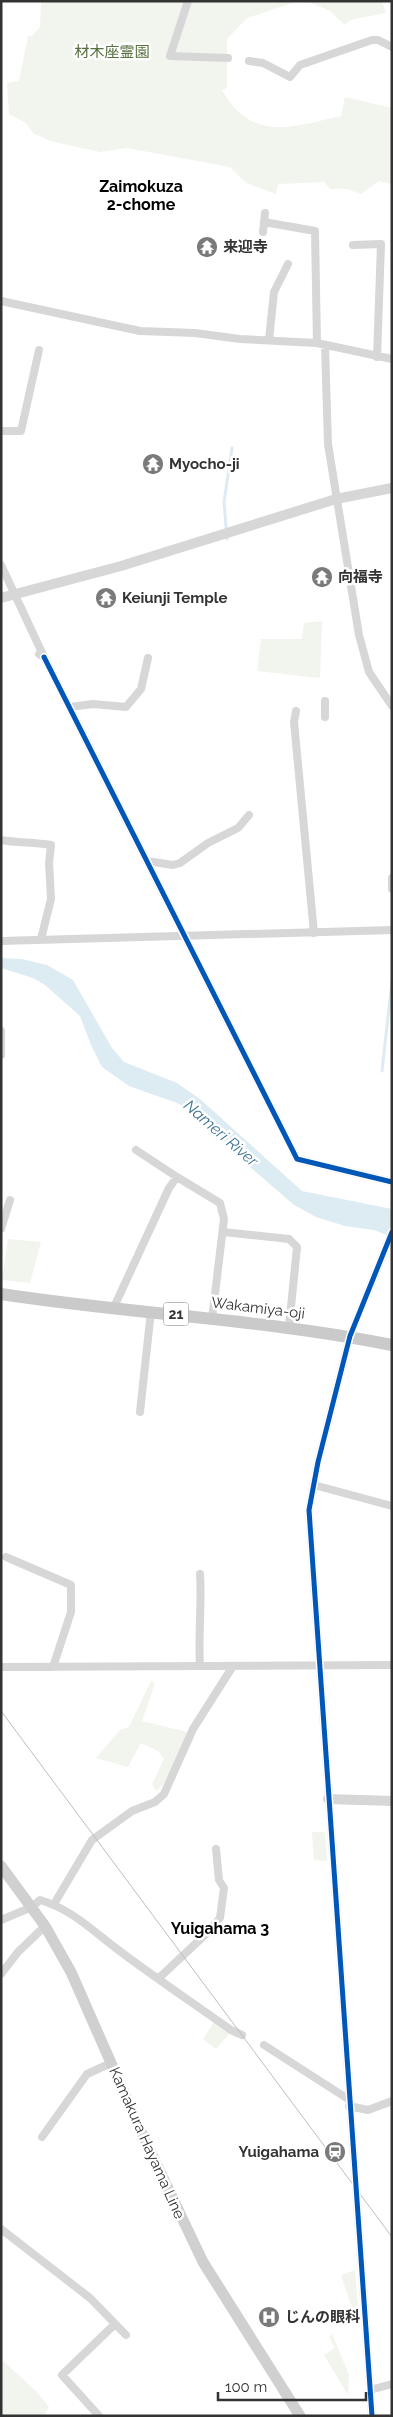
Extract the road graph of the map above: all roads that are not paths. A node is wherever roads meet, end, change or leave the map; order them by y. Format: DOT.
graph roads {
  1 [pos="188,1"];
  2 [pos="392,47"];
  3 [pos="228,58"];
  4 [pos="249,60"];
  5 [pos="265,213"];
  6 [pos="264,222"];
  7 [pos="262,232"];
  8 [pos="353,245"];
  9 [pos="288,264"];
  10 [pos="1,301"];
  11 [pos="269,340"];
  12 [pos="317,344"];
  13 [pos="325,346"];
  14 [pos="39,350"];
  15 [pos="377,356"];
  16 [pos="392,359"];
  17 [pos="1,431"];
  18 [pos="392,488"];
  19 [pos="336,499"];
  20 [pos="1,565"];
  21 [pos="13,595"];
  22 [pos="1,598"];
  23 [pos="148,658"];
  24 [pos="326,700"];
  25 [pos="392,706"];
  26 [pos="70,707"];
  27 [pos="296,711"];
  28 [pos="325,717"];
  29 [pos="249,815"];
  30 [pos="1,840"];
  31 [pos="148,861"];
  32 [pos="392,878"];
  33 [pos="392,889"];
  34 [pos="392,930"];
  35 [pos="314,933"];
  36 [pos="186,937"];
  37 [pos="41,939"];
  38 [pos="1,941"];
  39 [pos="1,1031"];
  40 [pos="1,1055"];
  41 [pos="136,1150"];
  42 [pos="177,1177"];
  43 [pos="392,1182"];
  44 [pos="10,1200"];
  45 [pos="1,1229"];
  46 [pos="223,1232"];
  47 [pos="392,1232"];
  48 [pos="1,1294"];
  49 [pos="114,1307"];
  50 [pos="151,1311"];
  51 [pos="212,1319"];
  52 [pos="289,1327"];
  53 [pos="350,1336"];
  54 [pos="392,1345"];
  55 [pos="140,1412"];
  56 [pos="314,1486"];
  57 [pos="392,1506"];
  58 [pos="6,1557"];
  59 [pos="200,1574"];
  60 [pos="392,1665"];
  61 [pos="200,1666"];
  62 [pos="233,1666"];
  63 [pos="1,1667"];
  64 [pos="53,1667"];
  65 [pos="320,1667"];
  66 [pos="328,1799"];
  67 [pos="392,1801"];
  68 [pos="216,1849"];
  69 [pos="1,1866"];
  70 [pos="54,1904"];
  71 [pos="32,1907"];
  72 [pos="1,1920"];
  73 [pos="45,1926"];
  74 [pos="1,1974"];
  75 [pos="159,1978"];
  76 [pos="242,2035"];
  77 [pos="264,2045"];
  78 [pos="111,2063"];
  79 [pos="392,2101"];
  80 [pos="349,2102"];
  81 [pos="42,2137"];
  82 [pos="1,2230"];
  83 [pos="115,2324"];
  84 [pos="126,2335"];
  85 [pos="392,2384"];
  86 [pos="370,2390"];
  87 [pos="99,2416"];
  88 [pos="300,2416"];
  89 [pos="372,2416"];
  1 -- 3 [label="street"];
  2 -- 4 [label="street"];
  5 -- 6 [label="street"];
  6 -- 7 [label="street"];
  6 -- 12 [label="street"];
  8 -- 15 [label="street"];
  9 -- 11 [label="street"];
  10 -- 11 [label="street"];
  11 -- 12 [label="street"];
  12 -- 13 [label="street"];
  13 -- 15 [label="street"];
  13 -- 19 [label="street"];
  14 -- 17 [label="street"];
  15 -- 16 [label="street"];
  18 -- 19 [label="street"];
  19 -- 21 [label="street"];
  19 -- 25 [label="street"];
  20 -- 21 [label="street"];
  21 -- 22 [label="street"];
  21 -- 26 [label="street"];
  23 -- 26 [label="street"];
  24 -- 28 [label="street"];
  26 -- 31 [label="street"];
  27 -- 35 [label="street"];
  29 -- 31 [label="street"];
  30 -- 37 [label="street"];
  31 -- 36 [label="street"];
  32 -- 33 [label="street"];
  34 -- 35 [label="street"];
  35 -- 36 [label="street"];
  36 -- 37 [label="street"];
  36 -- 43 [label="street"];
  37 -- 38 [label="street"];
  39 -- 40 [label="street"];
  41 -- 42 [label="street"];
  42 -- 46 [label="street"];
  42 -- 49 [label="street"];
  44 -- 45 [label="street"];
  46 -- 51 [label="street"];
  46 -- 52 [label="street"];
  47 -- 53 [label="street"];
  48 -- 49 [label="main road, Wakamiya-oji / 21"];
  49 -- 50 [label="main road, Wakamiya-oji / 21"];
  50 -- 51 [label="main road, Wakamiya-oji / 21"];
  50 -- 55 [label="street"];
  51 -- 52 [label="main road, Wakamiya-oji / 21"];
  52 -- 53 [label="main road, Wakamiya-oji / 21"];
  53 -- 54 [label="main road, Wakamiya-oji / 21"];
  53 -- 56 [label="street"];
  56 -- 57 [label="street"];
  56 -- 65 [label="street"];
  58 -- 64 [label="street"];
  59 -- 61 [label="street"];
  60 -- 65 [label="street"];
  61 -- 62 [label="street"];
  61 -- 64 [label="street"];
  62 -- 65 [label="street"];
  62 -- 70 [label="street"];
  63 -- 64 [label="street"];
  65 -- 66 [label="street"];
  66 -- 67 [label="street"];
  66 -- 80 [label="street"];
  68 -- 75 [label="street"];
  69 -- 71 [label="main road, Kamakura Hayama Line"];
  70 -- 71 [label="street"];
  70 -- 75 [label="street"];
  71 -- 72 [label="street"];
  71 -- 73 [label="main road, Kamakura Hayama Line"];
  73 -- 74 [label="street"];
  73 -- 78 [label="main road, Kamakura Hayama Line"];
  75 -- 76 [label="street"];
  77 -- 80 [label="street"];
  78 -- 81 [label="street"];
  78 -- 88 [label="main road, Kamakura Hayama Line"];
  79 -- 80 [label="street"];
  80 -- 86 [label="street"];
  82 -- 83 [label="street"];
  83 -- 84 [label="street"];
  83 -- 87 [label="street"];
  85 -- 86 [label="street"];
  86 -- 89 [label="street"];
}
